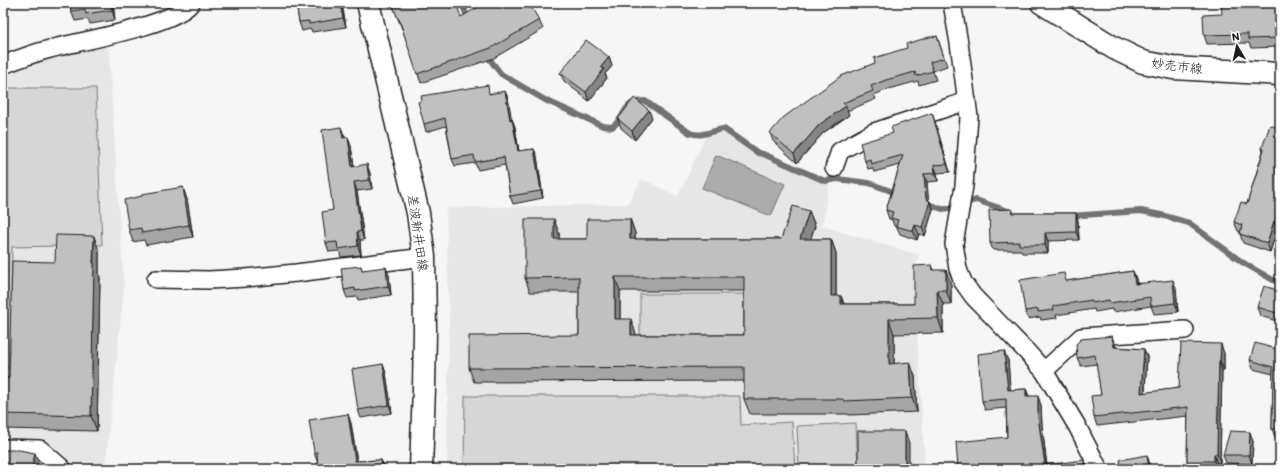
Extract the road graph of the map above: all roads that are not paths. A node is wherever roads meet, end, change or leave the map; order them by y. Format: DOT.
graph roads {
  1 [pos="191,3"];
  2 [pos="368,3"];
  3 [pos="952,3"];
  4 [pos="1042,3"];
  5 [pos="3,65"];
  6 [pos="1280,74"];
  7 [pos="966,101"];
  8 [pos="834,168"];
  9 [pos="424,257"];
  10 [pos="156,279"];
  11 [pos="1185,330"];
  12 [pos="1044,371"];
  13 [pos="3,448"];
  14 [pos="47,463"];
  15 [pos="63,469"];
  16 [pos="421,469"];
  17 [pos="1100,469"];
  1 -- 5 [label="street"];
  2 -- 9 [label="main road, 差波新井田線"];
  3 -- 7 [label="street"];
  4 -- 6 [label="main road, 妙売市線"];
  7 -- 8 [label="street"];
  7 -- 12 [label="street"];
  9 -- 10 [label="street"];
  9 -- 16 [label="main road, 差波新井田線"];
  11 -- 12 [label="street"];
  12 -- 17 [label="street"];
  13 -- 14 [label="street"];
  14 -- 15 [label="street"];
}
